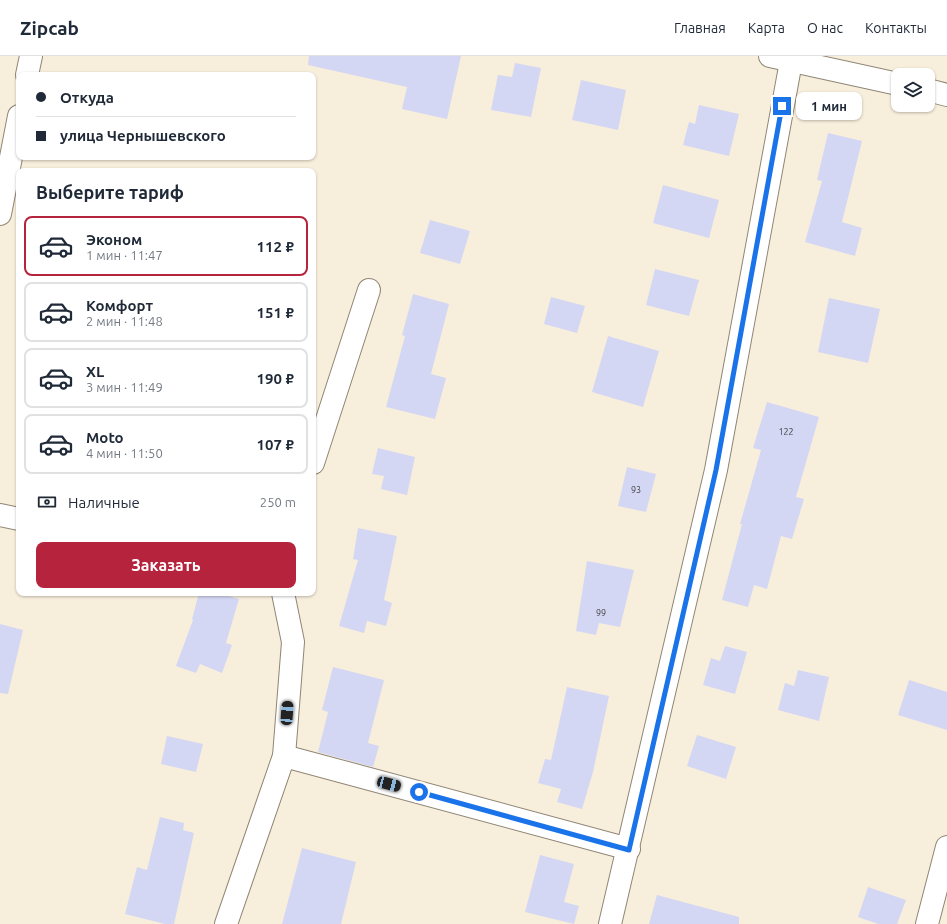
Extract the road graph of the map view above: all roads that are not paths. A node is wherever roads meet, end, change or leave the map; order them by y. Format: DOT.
graph roads {
  1 [pos="31,56"];
  2 [pos="784,57"];
  3 [pos="28,72"];
  4 [pos="891,82"];
  5 [pos="935,92"];
  6 [pos="947,95"];
  7 [pos="16,131"];
  8 [pos="0,214"];
  9 [pos="369,290"];
  10 [pos="316,454"];
  11 [pos="0,515"];
  12 [pos="16,518"];
  13 [pos="284,596"];
  14 [pos="284,756"];
  15 [pos="629,850"];
  16 [pos="946,858"];
  17 [pos="226,924"];
  18 [pos="610,924"];
  19 [pos="927,924"];
  1 -- 3 [label="street"];
  2 -- 4 [label="street"];
  2 -- 15 [label="street"];
  5 -- 6 [label="street"];
  7 -- 8 [label="street"];
  9 -- 10 [label="street"];
  11 -- 12 [label="street"];
  13 -- 14 [label="street"];
  14 -- 15 [label="street"];
  14 -- 17 [label="street"];
  15 -- 18 [label="street"];
  16 -- 19 [label="street"];
}
